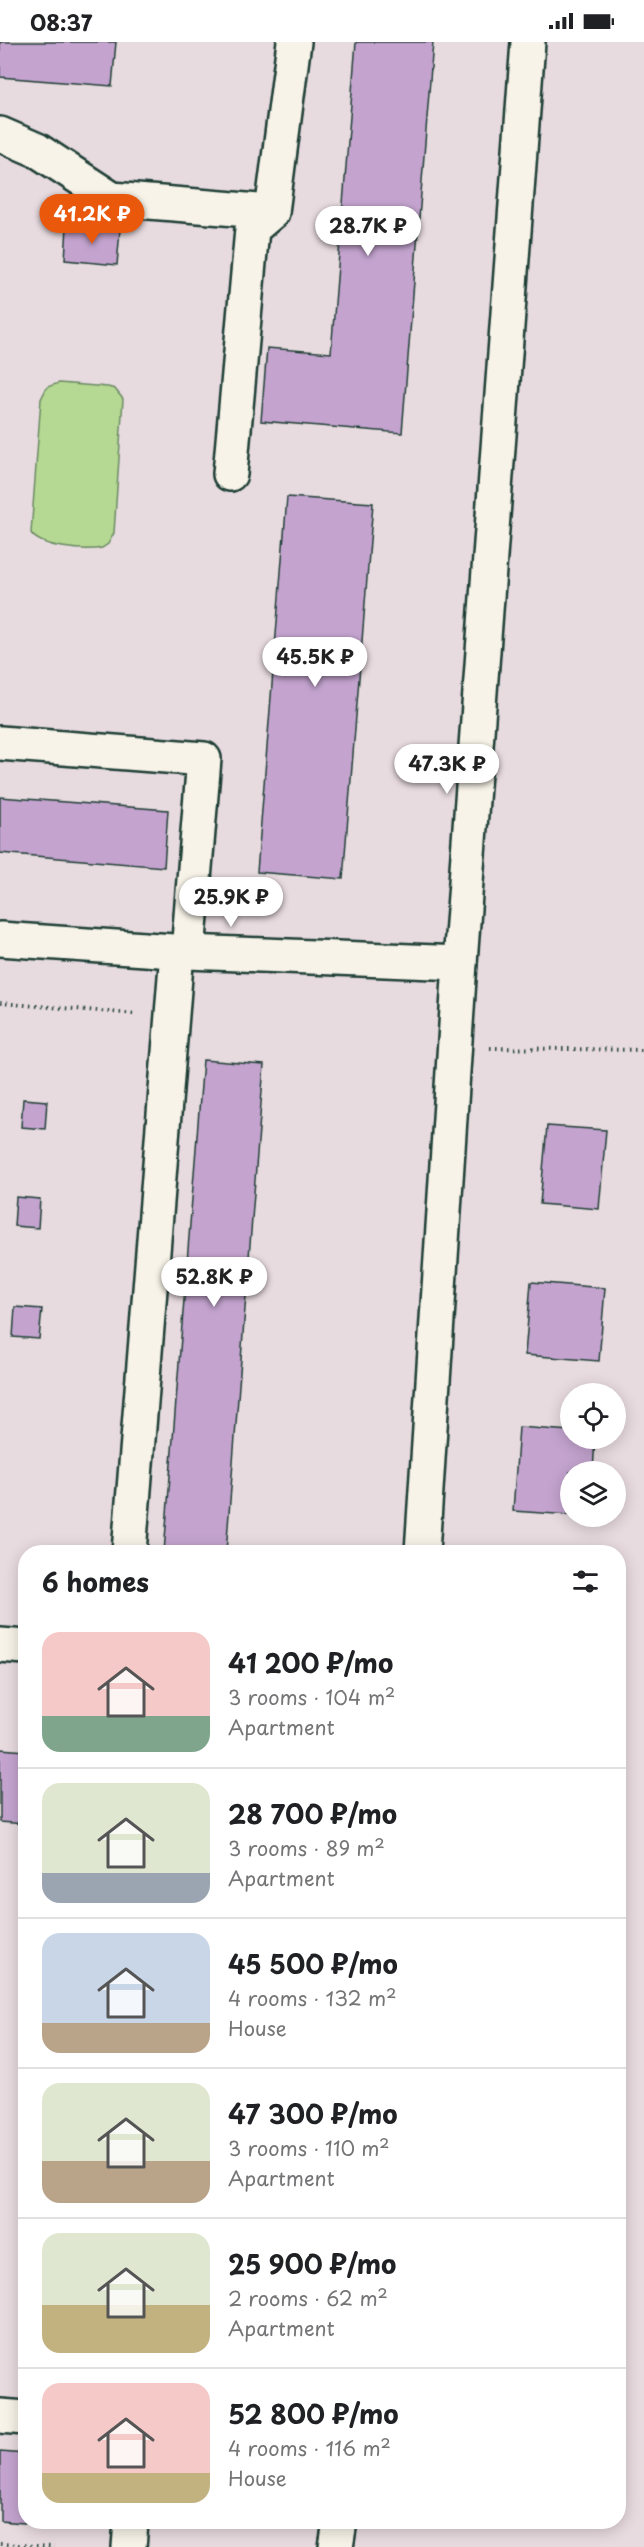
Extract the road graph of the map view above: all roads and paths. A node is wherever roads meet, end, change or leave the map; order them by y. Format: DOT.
graph roads {
  1 [pos="294,42"];
  2 [pos="528,42"];
  3 [pos="0,134"];
  4 [pos="272,212"];
  5 [pos="230,474"];
  6 [pos="0,743"];
  7 [pos="0,939"];
  8 [pos="182,952"];
  9 [pos="460,963"];
  10 [pos="0,1003"];
  11 [pos="171,1017"];
  12 [pos="456,1047"];
  13 [pos="644,1050"];
  14 [pos="130,1545"];
  15 [pos="422,1545"];
  16 [pos="0,1645"];
  17 [pos="18,1646"];
  18 [pos="0,2416"];
  19 [pos="18,2417"];
  20 [pos="130,2529"];
  21 [pos="339,2529"];
  22 [pos="0,2544"];
  23 [pos="54,2547"];
  24 [pos="129,2547"];
  25 [pos="336,2547"];
  1 -- 4 [label="street"];
  2 -- 9 [label="street"];
  3 -- 4 [label="street"];
  4 -- 5 [label="street"];
  6 -- 8 [label="street"];
  7 -- 8 [label="street"];
  8 -- 9 [label="street"];
  8 -- 11 [label="street"];
  9 -- 12 [label="street"];
  10 -- 11 [label="path"];
  11 -- 14 [label="street"];
  12 -- 13 [label="path"];
  12 -- 15 [label="street"];
  16 -- 17 [label="street"];
  18 -- 19 [label="street"];
  20 -- 24 [label="street"];
  21 -- 25 [label="street"];
  22 -- 23 [label="path"];
}
